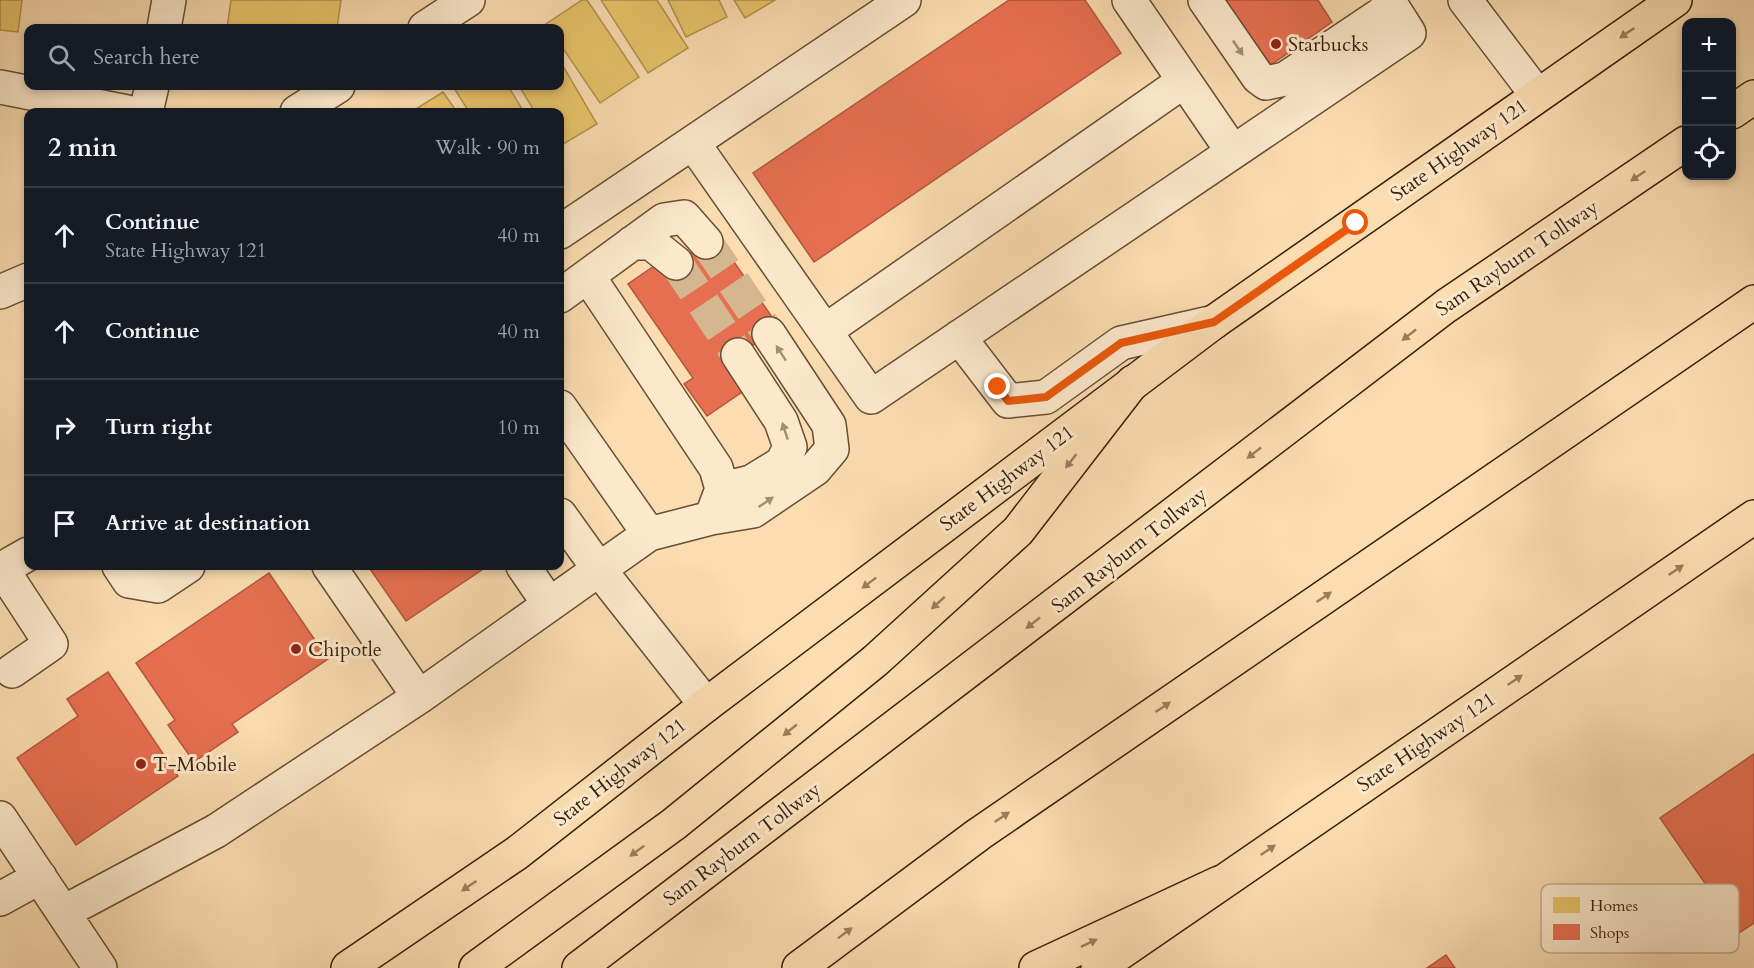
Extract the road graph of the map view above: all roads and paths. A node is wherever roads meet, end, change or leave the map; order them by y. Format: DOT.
graph roads {
  1 [pos="169,0"];
  2 [pos="468,0"];
  3 [pos="904,0"];
  4 [pos="1129,0"];
  5 [pos="1205,0"];
  6 [pos="1465,0"];
  7 [pos="1675,0"];
  8 [pos="1390,4"];
  9 [pos="165,24"];
  10 [pos="431,24"];
  11 [pos="1184,81"];
  12 [pos="0,87"];
  13 [pos="151,90"];
  14 [pos="332,90"];
  15 [pos="1537,95"];
  16 [pos="1754,97"];
  17 [pos="107,108"];
  18 [pos="148,108"];
  19 [pos="303,108"];
  20 [pos="1736,109"];
  21 [pos="693,143"];
  22 [pos="1682,146"];
  23 [pos="1233,152"];
  24 [pos="564,229"];
  25 [pos="706,242"];
  26 [pos="632,243"];
  27 [pos="676,263"];
  28 [pos="588,276"];
  29 [pos="24,282"];
  30 [pos="0,292"];
  31 [pos="564,293"];
  32 [pos="1754,302"];
  33 [pos="1214,322"];
  34 [pos="825,331"];
  35 [pos="769,334"];
  36 [pos="959,337"];
  37 [pos="738,355"];
  38 [pos="1133,382"];
  39 [pos="564,413"];
  40 [pos="717,504"];
  41 [pos="1754,517"];
  42 [pos="564,521"];
  43 [pos="649,534"];
  44 [pos="10,564"];
  45 [pos="598,568"];
  46 [pos="122,570"];
  47 [pos="183,570"];
  48 [pos="332,570"];
  49 [pos="526,570"];
  50 [pos="549,604"];
  51 [pos="12,671"];
  52 [pos="420,697"];
  53 [pos="706,705"];
  54 [pos="0,818"];
  55 [pos="40,877"];
  56 [pos="1219,883"];
  57 [pos="0,899"];
  58 [pos="64,912"];
  59 [pos="100,968"];
  60 [pos="348,968"];
  61 [pos="476,968"];
  62 [pos="579,968"];
  63 [pos="798,968"];
  64 [pos="1036,968"];
  65 [pos="1098,968"];
  1 -- 9 [label="street"];
  2 -- 10 [label="street"];
  3 -- 21 [label="street"];
  4 -- 11 [label="street"];
  5 -- 8 [label="street, one-way"];
  6 -- 15 [label="street"];
  7 -- 15 [label="main road, State Highway 121, one-way"];
  8 -- 23 [label="street"];
  11 -- 23 [label="street"];
  11 -- 34 [label="street"];
  12 -- 17 [label="street"];
  13 -- 18 [label="street"];
  14 -- 19 [label="street"];
  15 -- 33 [label="main road, State Highway 121"];
  16 -- 20 [label="main road"];
  21 -- 24 [label="street"];
  21 -- 34 [label="street"];
  22 -- 62 [label="main road, Sam Rayburn Tollway, one-way"];
  23 -- 36 [label="street"];
  25 -- 26 [label="street"];
  26 -- 27 [label="street"];
  26 -- 28 [label="street"];
  28 -- 31 [label="street"];
  28 -- 40 [label="street"];
  29 -- 30 [label="street"];
  63 -- 32 [label="main road, one-way"];
  33 -- 36 [label="street"];
  33 -- 38 [label="main road, State Highway 121"];
  34 -- 36 [label="street"];
  40 -- 35 [label="street, one-way"];
  40 -- 37 [label="street, one-way"];
  38 -- 53 [label="main road, State Highway 121, one-way"];
  38 -- 61 [label="main road, one-way"];
  39 -- 43 [label="street"];
  40 -- 43 [label="street"];
  56 -- 41 [label="main road, State Highway 121, one-way"];
  42 -- 45 [label="street"];
  43 -- 45 [label="street"];
  44 -- 51 [label="street"];
  45 -- 50 [label="street"];
  45 -- 53 [label="street"];
  46 -- 47 [label="street"];
  48 -- 52 [label="street"];
  49 -- 50 [label="street"];
  50 -- 52 [label="street"];
  52 -- 58 [label="street"];
  53 -- 60 [label="main road, State Highway 121, one-way"];
  54 -- 55 [label="street"];
  55 -- 57 [label="street"];
  55 -- 58 [label="street"];
  64 -- 56 [label="main road, one-way"];
  56 -- 65 [label="main road, State Highway 121"];
  58 -- 59 [label="street"];
}
